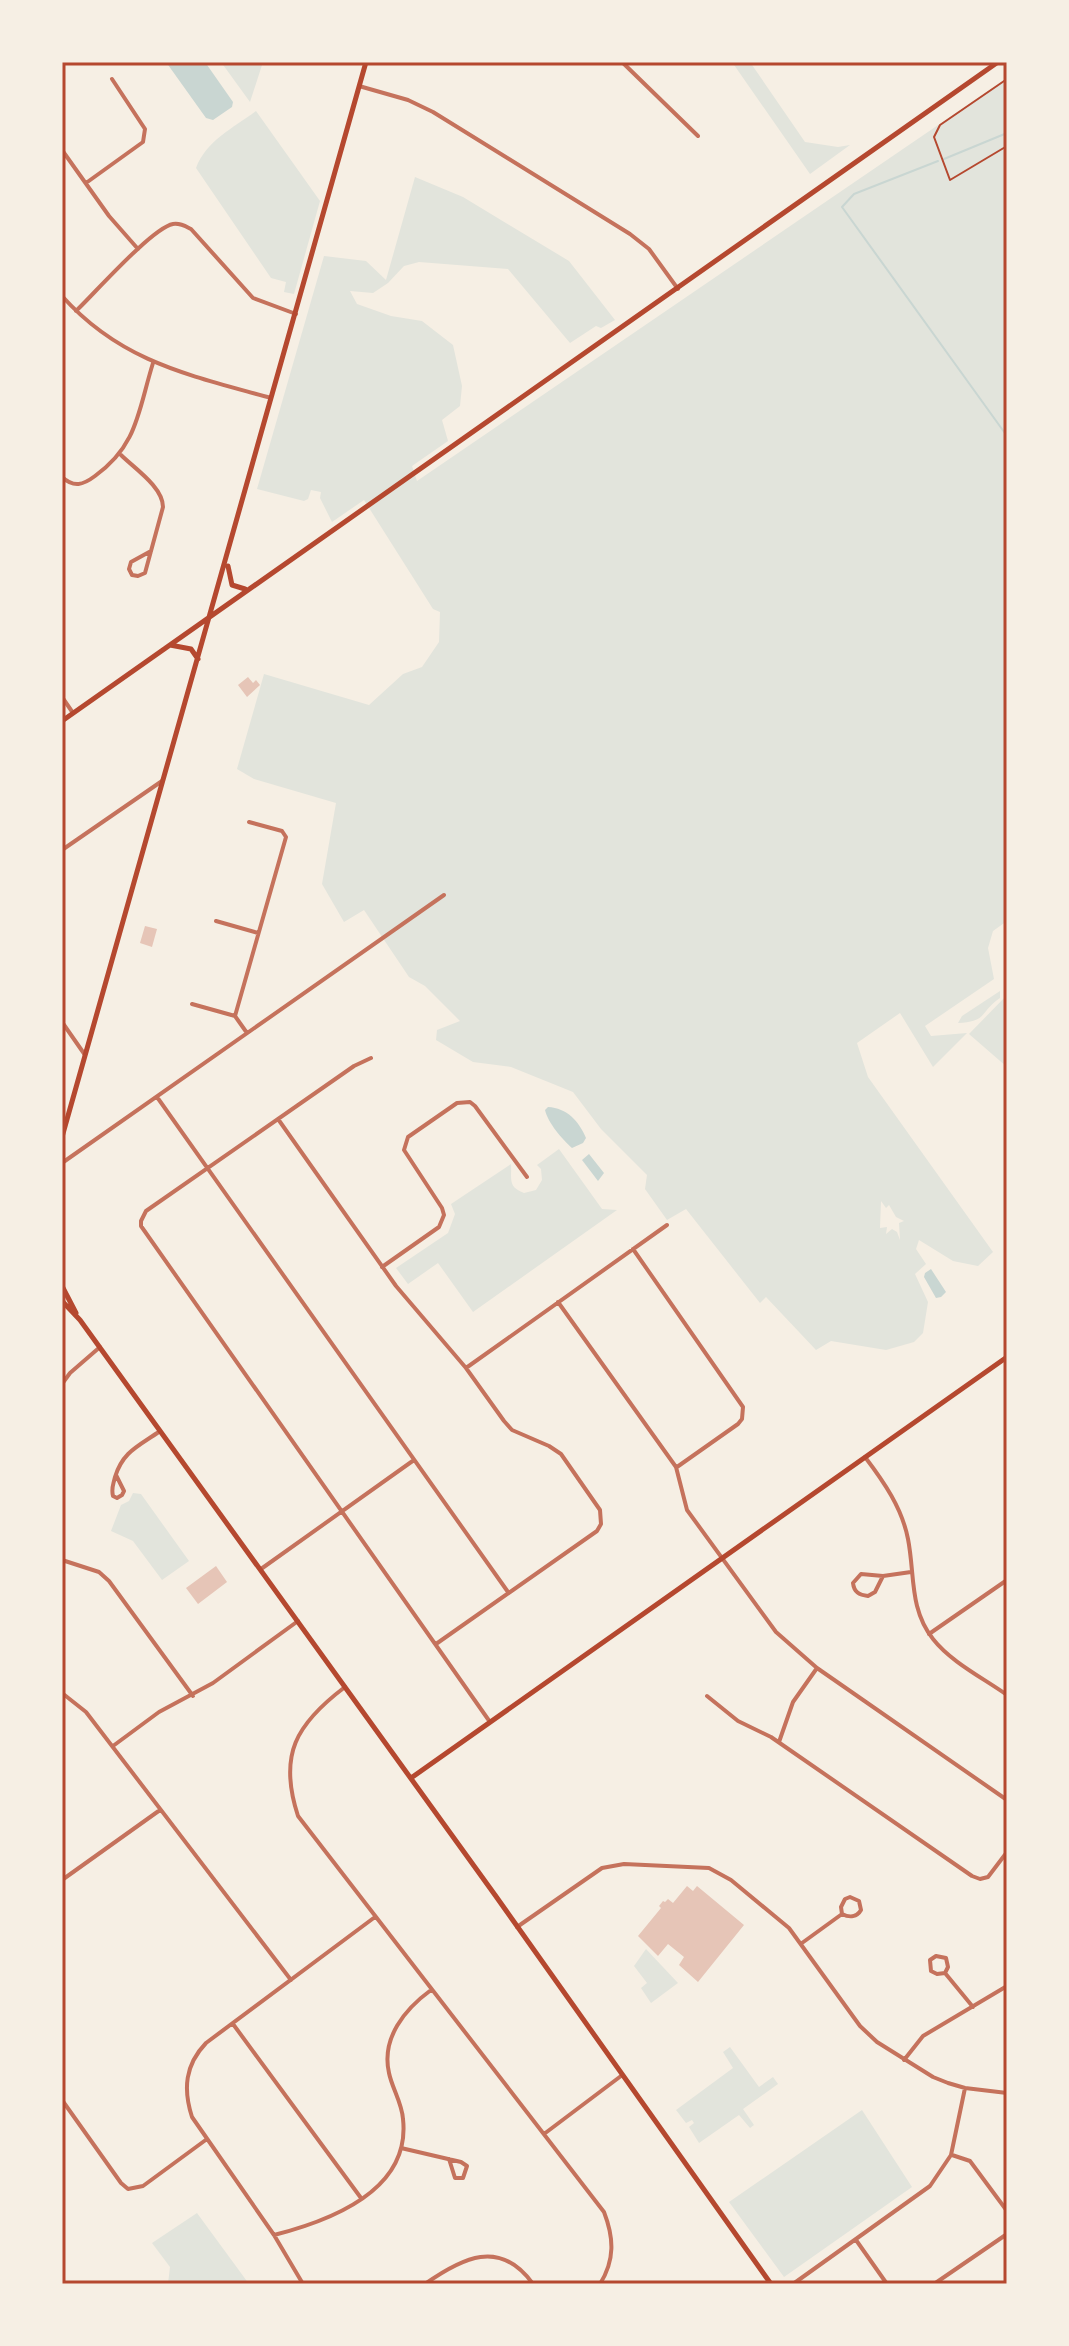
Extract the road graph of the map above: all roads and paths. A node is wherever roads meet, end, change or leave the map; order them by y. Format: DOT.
graph roads {
  1 [pos="366,62"];
  2 [pos="622,62"];
  3 [pos="998,62"];
  4 [pos="112,79"];
  5 [pos="1007,79"];
  6 [pos="359,86"];
  7 [pos="698,136"];
  8 [pos="1007,146"];
  9 [pos="62,150"];
  10 [pos="86,183"];
  11 [pos="139,249"];
  12 [pos="678,289"];
  13 [pos="62,296"];
  14 [pos="76,311"];
  15 [pos="296,314"];
  16 [pos="153,363"];
  17 [pos="271,398"];
  18 [pos="121,455"];
  19 [pos="62,477"];
  20 [pos="151,551"];
  21 [pos="228,557"];
  22 [pos="247,589"];
  23 [pos="211,614"];
  24 [pos="169,645"];
  25 [pos="198,660"];
  26 [pos="62,697"];
  27 [pos="73,713"];
  28 [pos="62,721"];
  29 [pos="165,778"];
  30 [pos="249,822"];
  31 [pos="62,850"];
  32 [pos="444,895"];
  33 [pos="216,921"];
  34 [pos="258,933"];
  35 [pos="192,1004"];
  36 [pos="235,1016"];
  37 [pos="62,1022"];
  38 [pos="247,1033"];
  39 [pos="85,1055"];
  40 [pos="371,1058"];
  41 [pos="157,1097"];
  42 [pos="278,1119"];
  43 [pos="62,1137"];
  44 [pos="62,1163"];
  45 [pos="207,1168"];
  46 [pos="527,1177"];
  47 [pos="667,1225"];
  48 [pos="633,1249"];
  49 [pos="382,1267"];
  50 [pos="62,1286"];
  51 [pos="62,1301"];
  52 [pos="558,1302"];
  53 [pos="78,1318"];
  54 [pos="100,1347"];
  55 [pos="1005,1358"];
  56 [pos="1007,1367"];
  57 [pos="466,1368"];
  58 [pos="62,1384"];
  59 [pos="160,1431"];
  60 [pos="865,1457"];
  61 [pos="414,1460"];
  62 [pos="676,1467"];
  63 [pos="116,1475"];
  64 [pos="342,1511"];
  65 [pos="722,1559"];
  66 [pos="62,1560"];
  67 [pos="261,1569"];
  68 [pos="911,1572"];
  69 [pos="883,1576"];
  70 [pos="1007,1580"];
  71 [pos="508,1592"];
  72 [pos="298,1621"];
  73 [pos="929,1634"];
  74 [pos="436,1644"];
  75 [pos="817,1668"];
  76 [pos="345,1687"];
  77 [pos="62,1693"];
  78 [pos="1007,1695"];
  79 [pos="193,1696"];
  80 [pos="707,1696"];
  81 [pos="490,1722"];
  82 [pos="779,1742"];
  83 [pos="113,1746"];
  84 [pos="411,1778"];
  85 [pos="1007,1800"];
  86 [pos="160,1810"];
  87 [pos="1007,1852"];
  88 [pos="62,1880"];
  89 [pos="842,1914"];
  90 [pos="375,1917"];
  91 [pos="517,1927"];
  92 [pos="802,1943"];
  93 [pos="945,1973"];
  94 [pos="291,1980"];
  95 [pos="1007,1986"];
  96 [pos="431,1989"];
  97 [pos="973,2007"];
  98 [pos="233,2024"];
  99 [pos="904,2060"];
  100 [pos="621,2076"];
  101 [pos="965,2088"];
  102 [pos="1007,2093"];
  103 [pos="62,2100"];
  104 [pos="544,2134"];
  105 [pos="207,2139"];
  106 [pos="401,2148"];
  107 [pos="951,2155"];
  108 [pos="449,2159"];
  109 [pos="361,2198"];
  110 [pos="1007,2211"];
  111 [pos="1007,2234"];
  112 [pos="274,2235"];
  113 [pos="856,2240"];
  114 [pos="303,2284"];
  115 [pos="425,2284"];
  116 [pos="533,2284"];
  117 [pos="600,2284"];
  118 [pos="771,2284"];
  119 [pos="793,2284"];
  120 [pos="887,2284"];
  121 [pos="934,2284"];
  1 -- 6 [label="main road"];
  2 -- 7 [label="street"];
  3 -- 12 [label="main road"];
  4 -- 10 [label="street"];
  5 -- 8 [label="path"];
  6 -- 12 [label="street"];
  6 -- 15 [label="main road"];
  9 -- 10 [label="street"];
  10 -- 11 [label="street"];
  11 -- 14 [label="street"];
  11 -- 15 [label="street"];
  12 -- 22 [label="main road"];
  13 -- 14 [label="street"];
  14 -- 16 [label="street"];
  15 -- 17 [label="main road"];
  16 -- 17 [label="street"];
  16 -- 18 [label="street"];
  17 -- 21 [label="main road"];
  18 -- 19 [label="street"];
  18 -- 20 [label="street"];
  20 -- 20 [label="street"];
  21 -- 22 [label="main road"];
  21 -- 23 [label="main road"];
  22 -- 23 [label="main road"];
  23 -- 24 [label="main road"];
  23 -- 25 [label="main road"];
  24 -- 25 [label="main road"];
  24 -- 27 [label="main road"];
  25 -- 29 [label="main road"];
  26 -- 27 [label="street"];
  27 -- 28 [label="main road"];
  29 -- 31 [label="street"];
  29 -- 39 [label="main road"];
  30 -- 34 [label="street"];
  32 -- 38 [label="street"];
  33 -- 34 [label="street"];
  34 -- 36 [label="street"];
  35 -- 36 [label="street"];
  36 -- 38 [label="street"];
  37 -- 39 [label="street"];
  38 -- 41 [label="street"];
  39 -- 43 [label="main road"];
  40 -- 42 [label="street"];
  41 -- 44 [label="street"];
  41 -- 45 [label="street"];
  42 -- 45 [label="street"];
  42 -- 49 [label="street"];
  45 -- 61 [label="street"];
  45 -- 64 [label="street"];
  46 -- 49 [label="street"];
  47 -- 48 [label="street"];
  48 -- 52 [label="street"];
  48 -- 62 [label="street"];
  49 -- 57 [label="street"];
  50 -- 53 [label="main road"];
  51 -- 53 [label="main road"];
  52 -- 57 [label="street"];
  52 -- 62 [label="street"];
  53 -- 54 [label="main road"];
  54 -- 58 [label="street"];
  54 -- 59 [label="main road"];
  55 -- 56 [label="street"];
  55 -- 60 [label="main road"];
  57 -- 71 [label="street"];
  59 -- 63 [label="street"];
  59 -- 67 [label="main road"];
  60 -- 65 [label="main road"];
  60 -- 68 [label="street"];
  61 -- 64 [label="street"];
  61 -- 71 [label="street"];
  62 -- 65 [label="street"];
  63 -- 63 [label="street"];
  64 -- 67 [label="street"];
  64 -- 74 [label="street"];
  65 -- 75 [label="street"];
  65 -- 81 [label="main road"];
  66 -- 79 [label="street"];
  67 -- 72 [label="main road"];
  68 -- 69 [label="street"];
  68 -- 73 [label="street"];
  69 -- 69 [label="street"];
  70 -- 73 [label="street"];
  71 -- 74 [label="street"];
  72 -- 76 [label="main road"];
  72 -- 79 [label="street"];
  73 -- 78 [label="street"];
  74 -- 81 [label="street"];
  75 -- 82 [label="street"];
  75 -- 85 [label="street"];
  76 -- 84 [label="main road"];
  76 -- 90 [label="street"];
  77 -- 83 [label="street"];
  79 -- 83 [label="street"];
  80 -- 82 [label="street"];
  81 -- 84 [label="main road"];
  82 -- 87 [label="street"];
  83 -- 86 [label="street"];
  84 -- 91 [label="main road"];
  86 -- 88 [label="street"];
  86 -- 94 [label="street"];
  89 -- 89 [label="street"];
  89 -- 92 [label="street"];
  90 -- 94 [label="street"];
  90 -- 96 [label="street"];
  91 -- 92 [label="street"];
  91 -- 100 [label="main road"];
  92 -- 99 [label="street"];
  93 -- 93 [label="street"];
  93 -- 97 [label="street"];
  94 -- 98 [label="street"];
  95 -- 97 [label="street"];
  96 -- 104 [label="street"];
  96 -- 106 [label="street"];
  97 -- 99 [label="street"];
  98 -- 105 [label="street"];
  98 -- 109 [label="street"];
  99 -- 101 [label="street"];
  100 -- 104 [label="street"];
  100 -- 118 [label="main road"];
  101 -- 102 [label="street"];
  101 -- 107 [label="street"];
  103 -- 105 [label="street"];
  104 -- 117 [label="street"];
  105 -- 112 [label="street"];
  106 -- 108 [label="street"];
  106 -- 109 [label="street"];
  107 -- 110 [label="street"];
  107 -- 113 [label="street"];
  108 -- 108 [label="street"];
  109 -- 112 [label="street"];
  111 -- 121 [label="street"];
  112 -- 114 [label="street"];
  113 -- 119 [label="street"];
  113 -- 120 [label="street"];
  115 -- 116 [label="street"];
}
